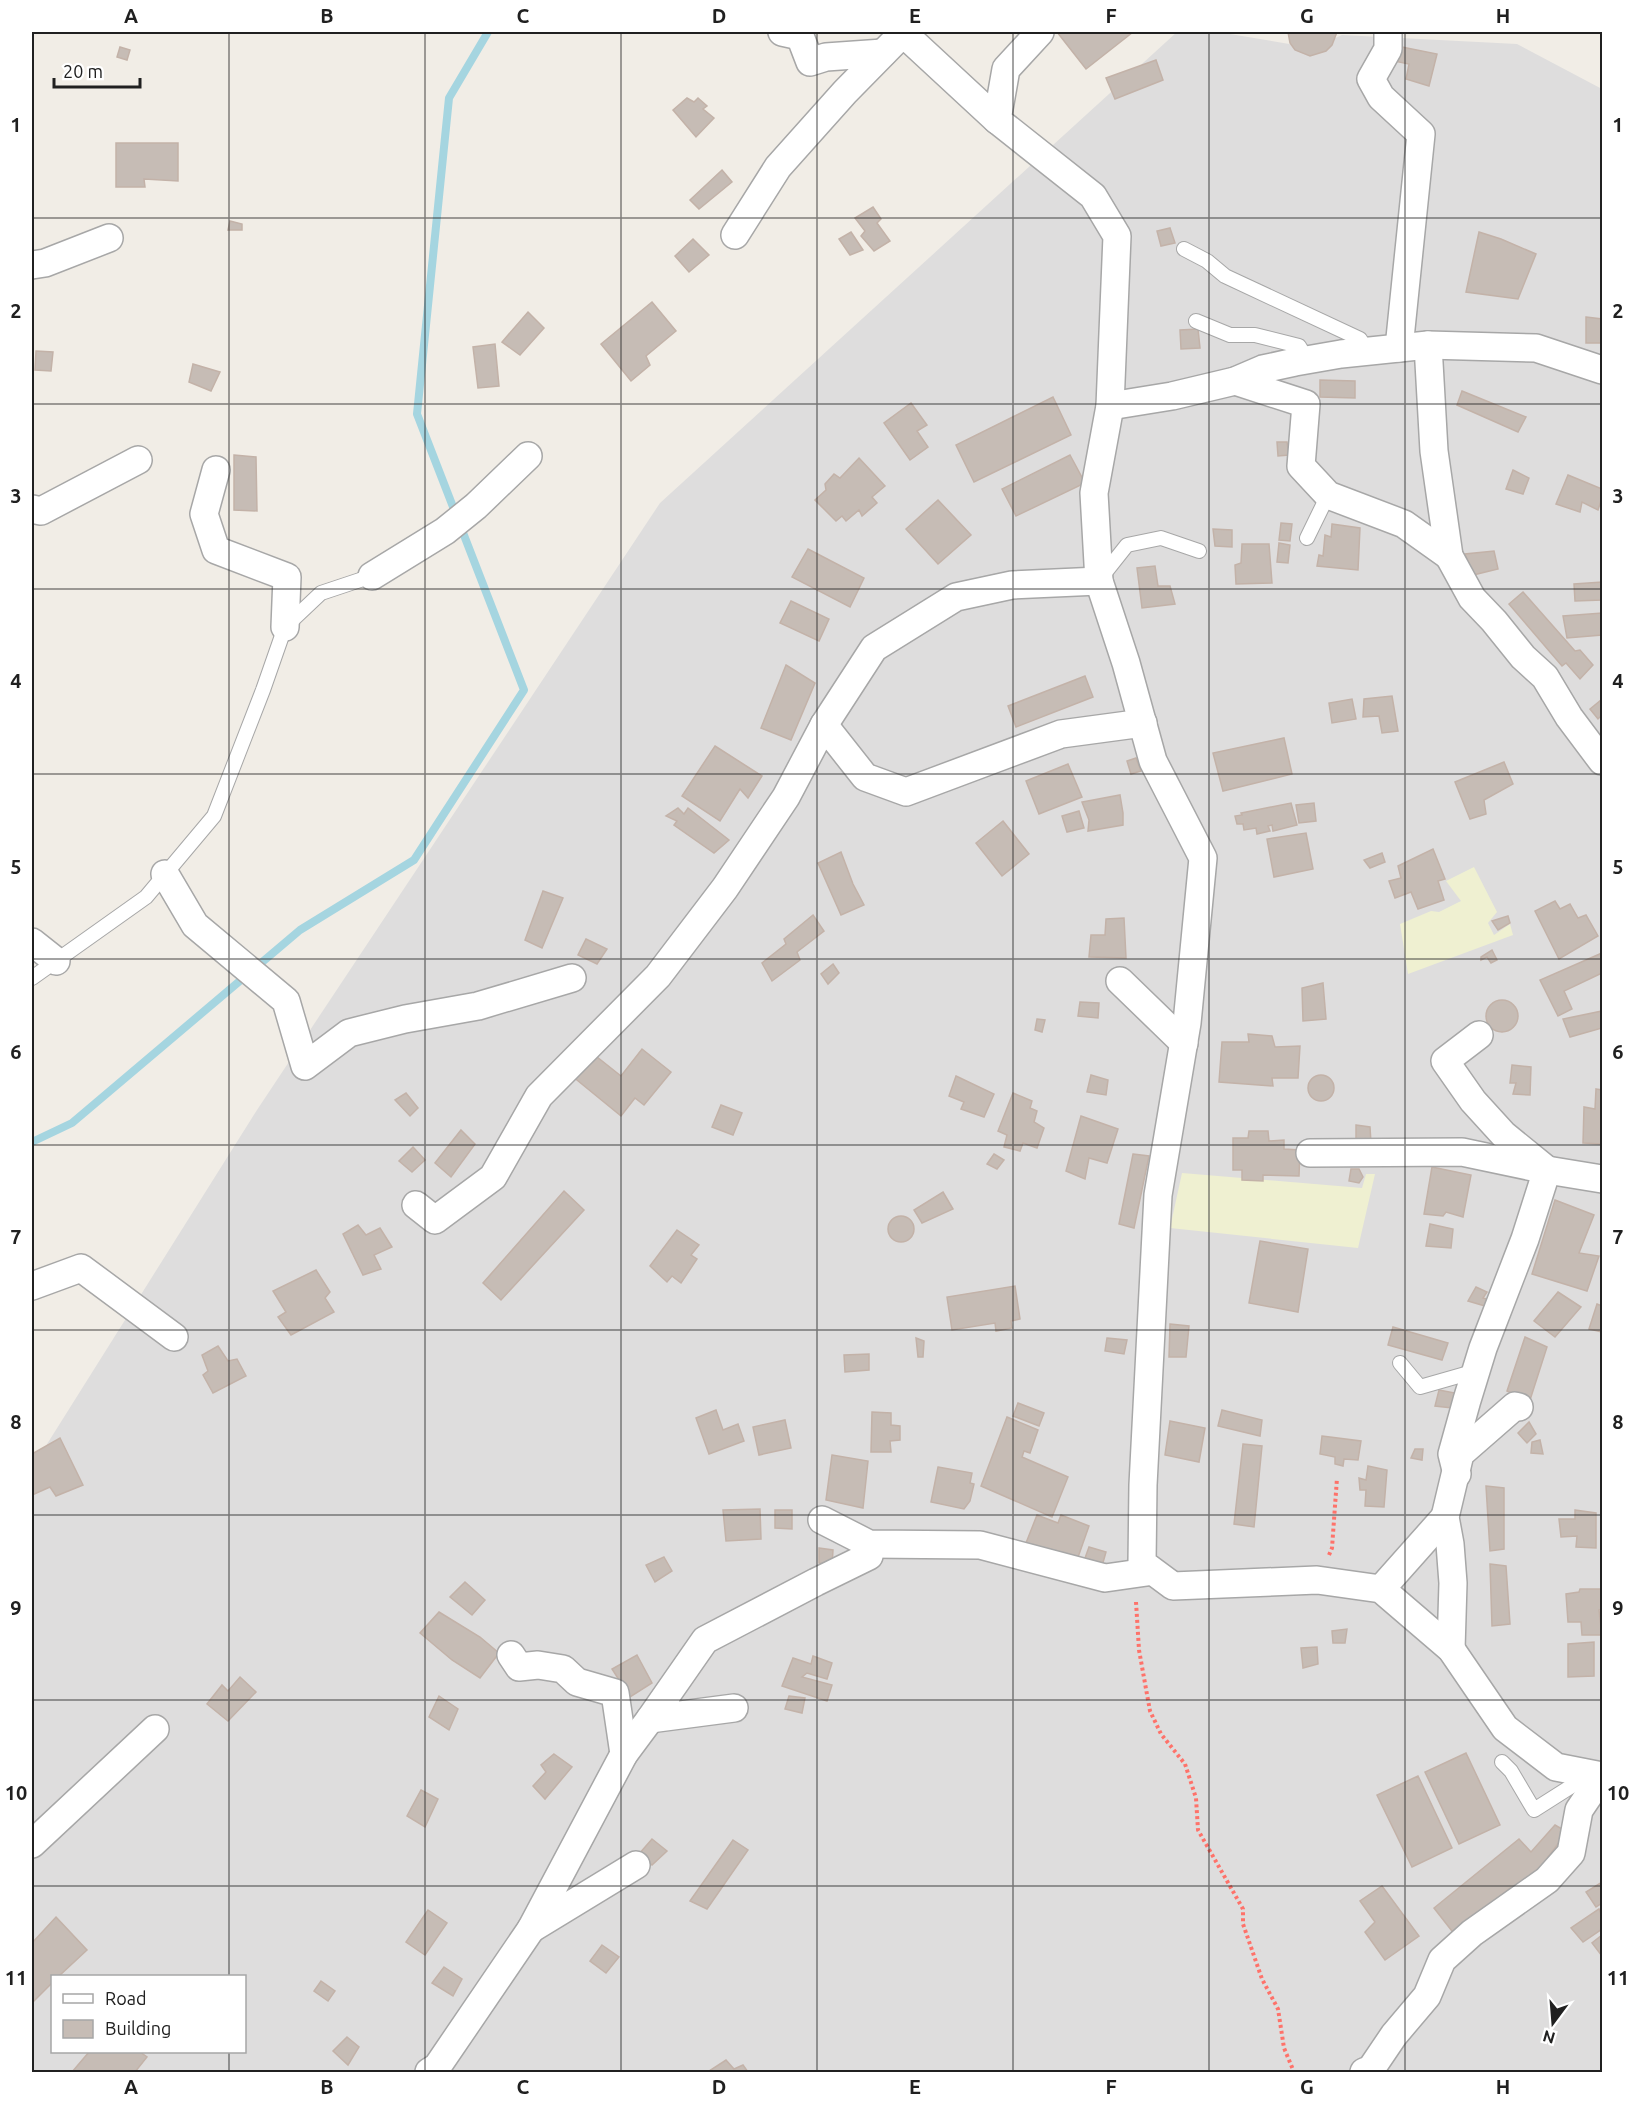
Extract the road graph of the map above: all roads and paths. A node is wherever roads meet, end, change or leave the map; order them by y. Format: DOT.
graph roads {
  1 [pos="782,32"];
  2 [pos="902,32"];
  3 [pos="1040,32"];
  4 [pos="1388,32"];
  5 [pos="883,53"];
  6 [pos="997,120"];
  7 [pos="735,235"];
  8 [pos="110,238"];
  9 [pos="1184,249"];
  10 [pos="32,265"];
  11 [pos="1197,321"];
  12 [pos="1428,345"];
  13 [pos="1400,348"];
  14 [pos="1367,351"];
  15 [pos="1307,360"];
  16 [pos="1601,368"];
  17 [pos="1235,381"];
  18 [pos="1110,406"];
  19 [pos="528,456"];
  20 [pos="138,460"];
  21 [pos="216,470"];
  22 [pos="1328,495"];
  23 [pos="32,509"];
  24 [pos="1307,538"];
  25 [pos="1199,551"];
  26 [pos="1449,556"];
  27 [pos="372,576"];
  28 [pos="1099,580"];
  29 [pos="285,627"];
  30 [pos="1143,723"];
  31 [pos="824,725"];
  32 [pos="1602,761"];
  33 [pos="165,874"];
  34 [pos="32,942"];
  35 [pos="56,961"];
  36 [pos="32,978"];
  37 [pos="572,978"];
  38 [pos="1120,981"];
  39 [pos="1479,1035"];
  40 [pos="1184,1042"];
  41 [pos="1310,1153"];
  42 [pos="1547,1170"];
  43 [pos="1602,1179"];
  44 [pos="416,1205"];
  45 [pos="32,1286"];
  46 [pos="174,1337"];
  47 [pos="1400,1363"];
  48 [pos="1476,1371"];
  49 [pos="1519,1407"];
  50 [pos="1456,1474"];
  51 [pos="1336,1478"];
  52 [pos="1445,1517"];
  53 [pos="822,1520"];
  54 [pos="869,1556"];
  55 [pos="1148,1572"];
  56 [pos="1317,1581"];
  57 [pos="1381,1589"];
  58 [pos="1451,1649"];
  59 [pos="511,1655"];
  60 [pos="734,1707"];
  61 [pos="650,1719"];
  62 [pos="155,1729"];
  63 [pos="624,1754"];
  64 [pos="1502,1762"];
  65 [pos="1602,1776"];
  66 [pos="32,1844"];
  67 [pos="636,1864"];
  68 [pos="531,1929"];
  69 [pos="429,2073"];
  70 [pos="1294,2073"];
  71 [pos="1364,2073"];
  1 -- 5 [label="street"];
  2 -- 5 [label="street"];
  2 -- 6 [label="street"];
  3 -- 6 [label="street"];
  4 -- 13 [label="street"];
  5 -- 7 [label="street"];
  6 -- 18 [label="street"];
  8 -- 10 [label="street"];
  9 -- 14 [label="lane"];
  11 -- 15 [label="lane"];
  12 -- 13 [label="street"];
  12 -- 16 [label="street"];
  12 -- 26 [label="street"];
  13 -- 14 [label="street"];
  14 -- 15 [label="street"];
  15 -- 17 [label="street"];
  17 -- 18 [label="street"];
  17 -- 22 [label="street"];
  18 -- 28 [label="street"];
  19 -- 27 [label="street"];
  20 -- 23 [label="street"];
  21 -- 29 [label="street"];
  22 -- 24 [label="lane"];
  22 -- 26 [label="street"];
  25 -- 28 [label="lane"];
  26 -- 32 [label="street"];
  27 -- 29 [label="lane"];
  28 -- 30 [label="street"];
  28 -- 31 [label="street"];
  29 -- 33 [label="lane"];
  30 -- 31 [label="street"];
  30 -- 40 [label="street"];
  31 -- 44 [label="street"];
  33 -- 35 [label="lane"];
  33 -- 37 [label="street"];
  34 -- 35 [label="street"];
  35 -- 36 [label="lane"];
  38 -- 40 [label="street"];
  39 -- 42 [label="street"];
  40 -- 56 [label="street"];
  41 -- 42 [label="street"];
  42 -- 43 [label="street"];
  42 -- 48 [label="street"];
  45 -- 46 [label="street"];
  47 -- 48 [label="lane"];
  48 -- 50 [label="street"];
  49 -- 50 [label="street"];
  50 -- 52 [label="street"];
  51 -- 56 [label="path"];
  52 -- 57 [label="street"];
  52 -- 58 [label="street"];
  53 -- 55 [label="street"];
  54 -- 61 [label="street"];
  55 -- 70 [label="path"];
  56 -- 57 [label="street"];
  57 -- 58 [label="street"];
  58 -- 65 [label="street"];
  59 -- 63 [label="street"];
  60 -- 61 [label="street"];
  61 -- 63 [label="street"];
  62 -- 66 [label="street"];
  63 -- 68 [label="street"];
  64 -- 65 [label="lane"];
  65 -- 71 [label="street"];
  67 -- 68 [label="street"];
  68 -- 69 [label="street"];
}
